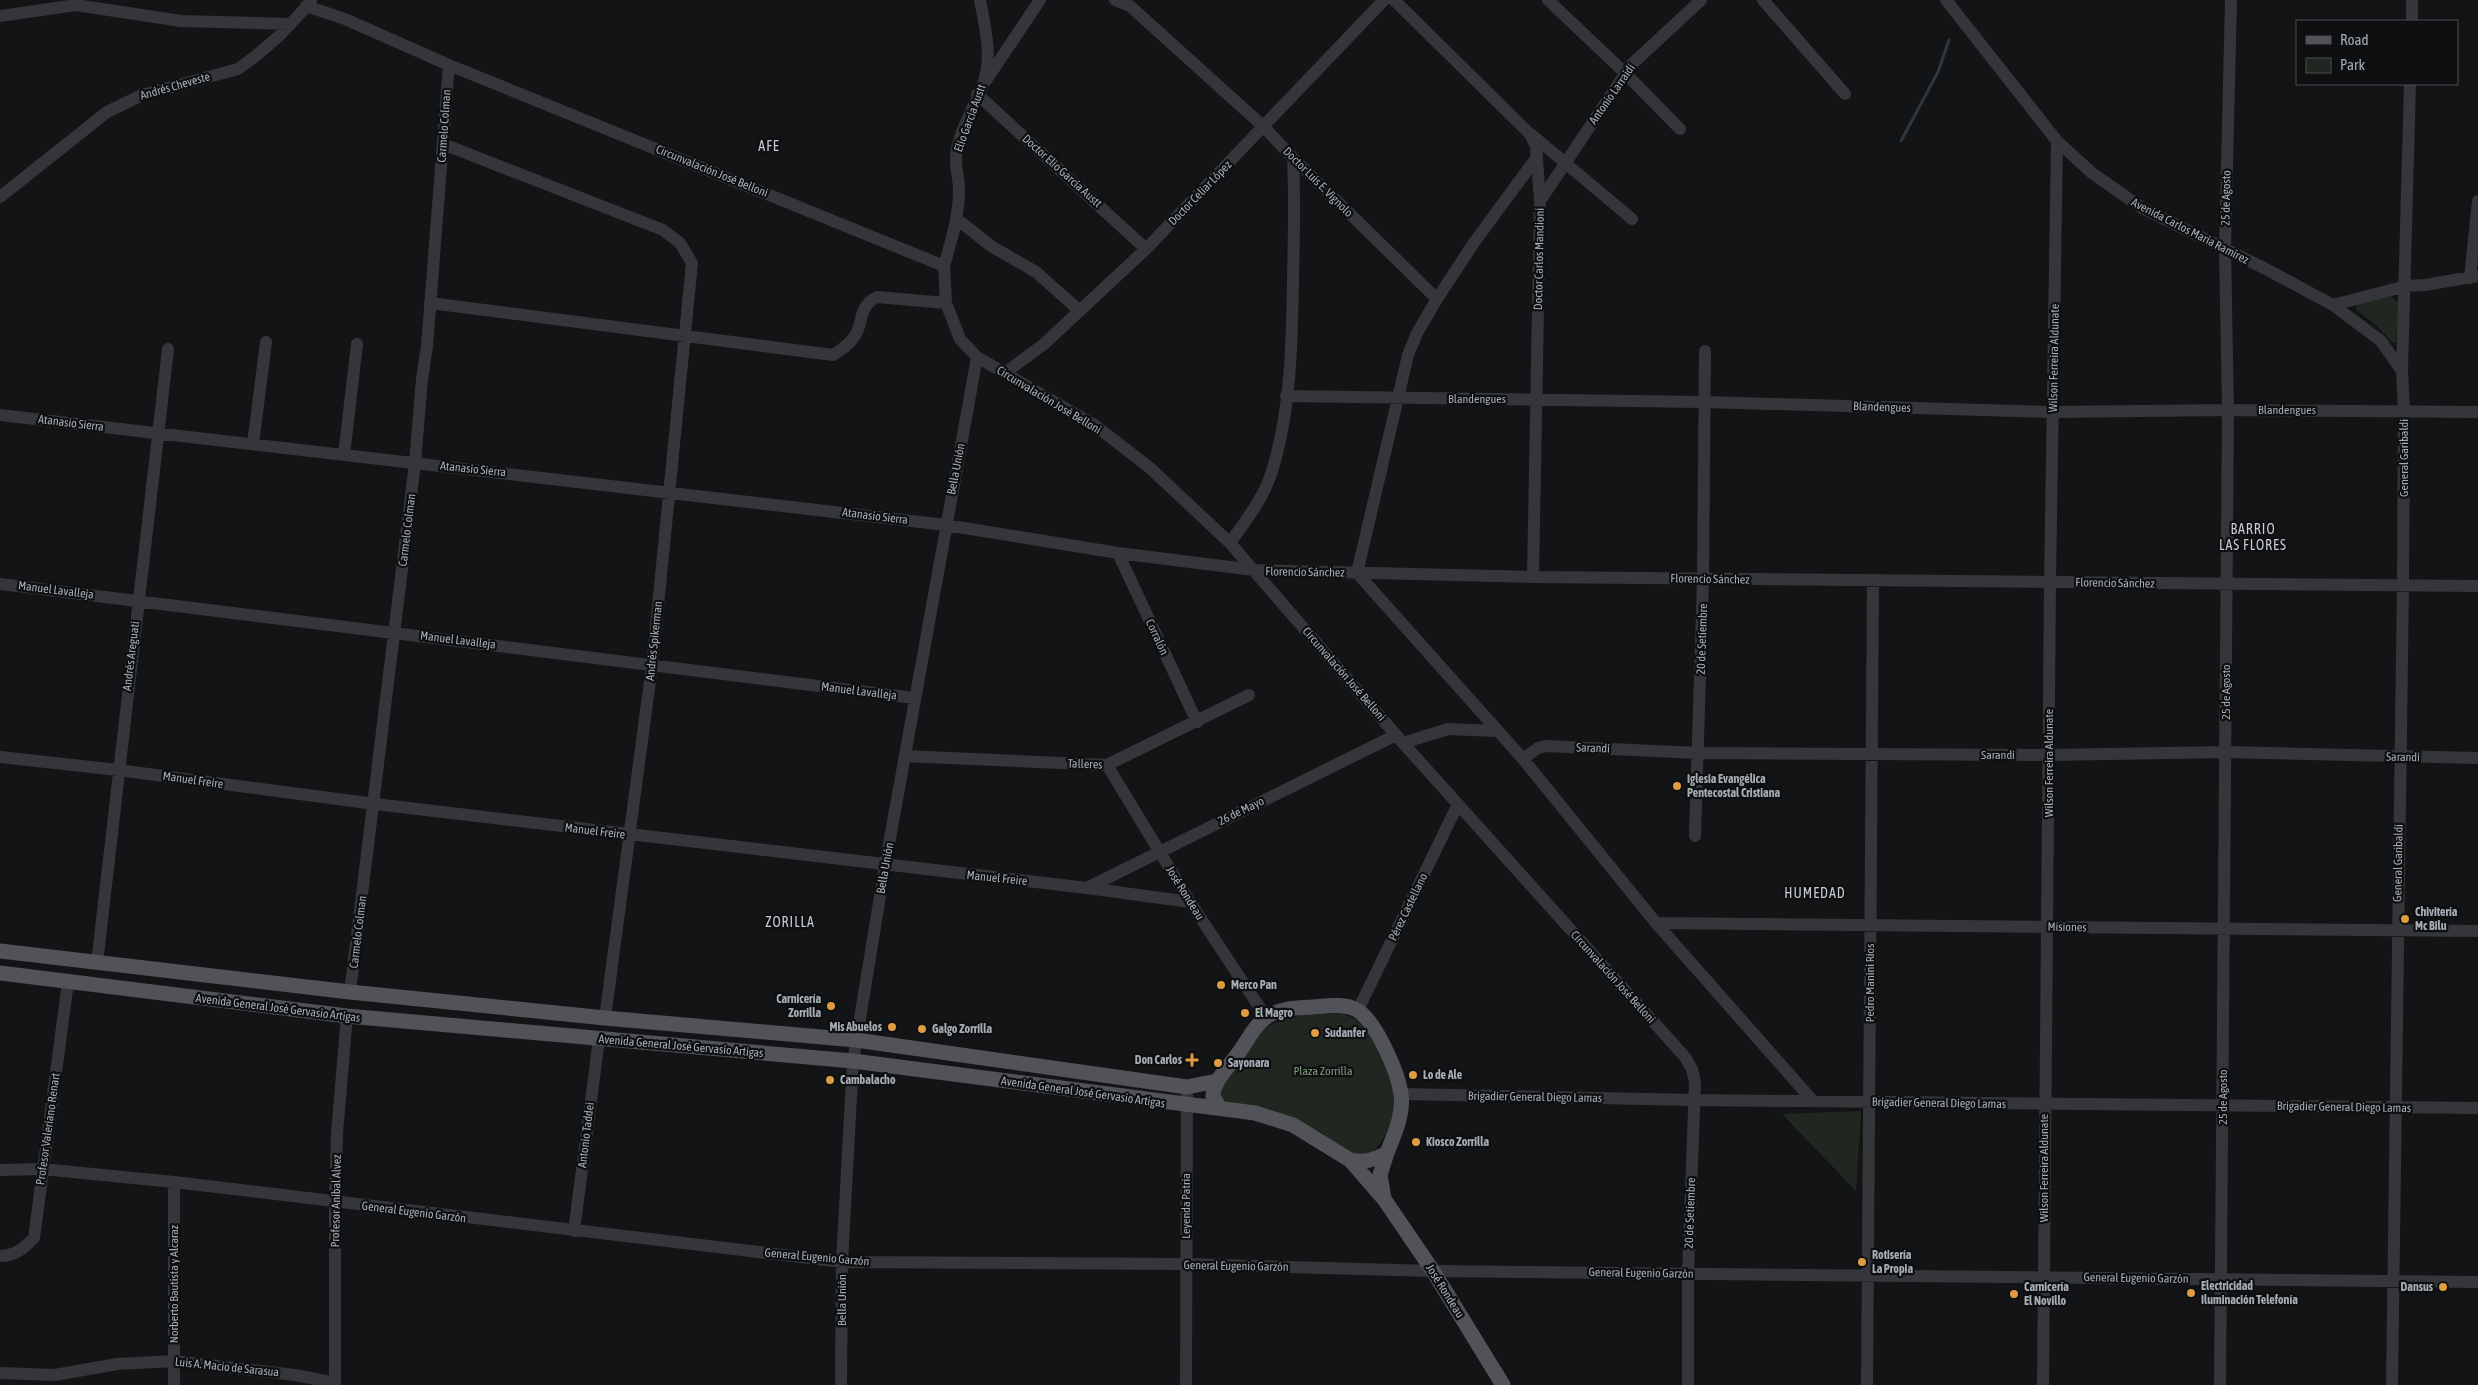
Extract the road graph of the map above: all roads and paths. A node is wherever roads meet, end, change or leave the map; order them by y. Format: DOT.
graph roads {
  1 [pos="980,0"];
  2 [pos="1040,0"];
  3 [pos="1115,0"];
  4 [pos="1384,0"];
  5 [pos="1394,0"];
  6 [pos="1548,0"];
  7 [pos="1702,0"];
  8 [pos="1763,0"];
  9 [pos="1946,0"];
  10 [pos="2231,0"];
  11 [pos="2412,0"];
  12 [pos="309,3"];
  13 [pos="0,16"];
  14 [pos="2412,20"];
  15 [pos="290,24"];
  16 [pos="449,65"];
  17 [pos="1626,73"];
  18 [pos="2410,85"];
  19 [pos="980,89"];
  20 [pos="1845,94"];
  21 [pos="1264,127"];
  22 [pos="1680,129"];
  23 [pos="1530,134"];
  24 [pos="2057,141"];
  25 [pos="443,144"];
  26 [pos="1537,157"];
  27 [pos="1293,158"];
  28 [pos="1565,163"];
  29 [pos="0,197"];
  30 [pos="1540,201"];
  31 [pos="2478,201"];
  32 [pos="957,219"];
  33 [pos="1632,219"];
  34 [pos="1146,249"];
  35 [pos="2225,249"];
  36 [pos="944,266"];
  37 [pos="2474,277"];
  38 [pos="2406,286"];
  39 [pos="1437,300"];
  40 [pos="430,303"];
  41 [pos="946,303"];
  42 [pos="2333,305"];
  43 [pos="1080,311"];
  44 [pos="684,336"];
  45 [pos="266,342"];
  46 [pos="357,344"];
  47 [pos="168,350"];
  48 [pos="1705,351"];
  49 [pos="977,357"];
  50 [pos="2402,371"];
  51 [pos="1005,373"];
  52 [pos="1286,396"];
  53 [pos="1400,398"];
  54 [pos="1538,399"];
  55 [pos="1704,402"];
  56 [pos="2228,410"];
  57 [pos="2404,410"];
  58 [pos="2053,412"];
  59 [pos="2478,412"];
  60 [pos="0,415"];
  61 [pos="157,433"];
  62 [pos="253,444"];
  63 [pos="344,455"];
  64 [pos="415,463"];
  65 [pos="670,491"];
  66 [pos="946,525"];
  67 [pos="1230,543"];
  68 [pos="1118,553"];
  69 [pos="1254,570"];
  70 [pos="1357,573"];
  71 [pos="1533,577"];
  72 [pos="1703,578"];
  73 [pos="1873,580"];
  74 [pos="2050,582"];
  75 [pos="0,584"];
  76 [pos="2226,584"];
  77 [pos="2404,584"];
  78 [pos="2478,586"];
  79 [pos="137,599"];
  80 [pos="396,632"];
  81 [pos="652,666"];
  82 [pos="1249,695"];
  83 [pos="915,698"];
  84 [pos="1197,722"];
  85 [pos="1496,731"];
  86 [pos="1400,739"];
  87 [pos="2226,752"];
  88 [pos="1698,753"];
  89 [pos="1872,754"];
  90 [pos="2049,755"];
  91 [pos="905,756"];
  92 [pos="0,757"];
  93 [pos="2399,758"];
  94 [pos="2478,758"];
  95 [pos="1523,759"];
  96 [pos="1107,766"];
  97 [pos="118,770"];
  98 [pos="375,804"];
  99 [pos="1458,804"];
  100 [pos="628,835"];
  101 [pos="1695,836"];
  102 [pos="1159,851"];
  103 [pos="885,866"];
  104 [pos="1087,888"];
  105 [pos="1190,902"];
  106 [pos="1656,923"];
  107 [pos="1870,925"];
  108 [pos="2047,927"];
  109 [pos="2224,929"];
  110 [pos="2398,930"];
  111 [pos="2478,931"];
  112 [pos="0,951"];
  113 [pos="97,963"];
  114 [pos="0,973"];
  115 [pos="68,982"];
  116 [pos="350,992"];
  117 [pos="1358,1010"];
  118 [pos="347,1016"];
  119 [pos="1266,1017"];
  120 [pos="605,1018"];
  121 [pos="599,1039"];
  122 [pos="856,1040"];
  123 [pos="852,1061"];
  124 [pos="1217,1081"];
  125 [pos="1187,1087"];
  126 [pos="1401,1094"];
  127 [pos="1694,1100"];
  128 [pos="1813,1102"];
  129 [pos="1870,1102"];
  130 [pos="2044,1104"];
  131 [pos="1187,1105"];
  132 [pos="2223,1106"];
  133 [pos="2396,1107"];
  134 [pos="1220,1108"];
  135 [pos="2478,1108"];
  136 [pos="1387,1153"];
  137 [pos="1350,1160"];
  138 [pos="42,1169"];
  139 [pos="0,1170"];
  140 [pos="174,1182"];
  141 [pos="1384,1199"];
  142 [pos="335,1202"];
  143 [pos="574,1231"];
  144 [pos="0,1256"];
  145 [pos="842,1262"];
  146 [pos="1186,1264"];
  147 [pos="1433,1270"];
  148 [pos="1688,1273"];
  149 [pos="1868,1275"];
  150 [pos="2044,1277"];
  151 [pos="2221,1279"];
  152 [pos="2393,1281"];
  153 [pos="2478,1282"];
  154 [pos="174,1361"];
  155 [pos="0,1373"];
  156 [pos="56,1376"];
  157 [pos="335,1384"];
  158 [pos="45,1385"];
  159 [pos="174,1385"];
  160 [pos="841,1385"];
  161 [pos="1186,1385"];
  162 [pos="1503,1385"];
  163 [pos="1688,1385"];
  164 [pos="1867,1385"];
  165 [pos="2043,1385"];
  166 [pos="2220,1385"];
  167 [pos="2392,1385"];
  1 -- 19 [label="street, Elio García Austt"];
  2 -- 19 [label="street"];
  3 -- 21 [label="street, Doctor Luis E. Vignolo"];
  4 -- 21 [label="street, Doctor Celiar López"];
  5 -- 23 [label="street, Doctor Carlos Mandioni"];
  6 -- 17 [label="street"];
  7 -- 17 [label="street, Antonio Larraidi"];
  8 -- 20 [label="street"];
  9 -- 24 [label="street, Avenida Carlos María Ramírez"];
  10 -- 35 [label="street, 25 de Agosto"];
  11 -- 14 [label="street"];
  12 -- 15 [label="street, Andrés Cheveste"];
  12 -- 16 [label="street, Circunvalación José Belloni"];
  13 -- 15 [label="street"];
  15 -- 29 [label="street, Andrés Cheveste"];
  16 -- 25 [label="street, Carmelo Colman"];
  16 -- 36 [label="street, Circunvalación José Belloni"];
  17 -- 22 [label="street"];
  17 -- 28 [label="street, Antonio Larraidi"];
  18 -- 38 [label="street, General Garibaldi"];
  19 -- 32 [label="street, Elio García Austt"];
  19 -- 34 [label="street, Doctor Elio García Austt"];
  21 -- 27 [label="street, Doctor Luis E. Vignolo"];
  21 -- 34 [label="street, Doctor Celiar López"];
  23 -- 26 [label="street, Doctor Carlos Mandioni"];
  23 -- 28 [label="street"];
  24 -- 35 [label="street, Avenida Carlos María Ramírez"];
  24 -- 58 [label="street, Wilson Ferreira Aldunate"];
  25 -- 40 [label="street, Carmelo Colman"];
  25 -- 44 [label="street, Andrés Spikerman"];
  26 -- 30 [label="street, Doctor Carlos Mandioni"];
  26 -- 39 [label="street"];
  27 -- 39 [label="street, Doctor Luis E. Vignolo"];
  27 -- 52 [label="street"];
  28 -- 30 [label="street, Antonio Larraidi"];
  28 -- 33 [label="street"];
  30 -- 54 [label="street, Doctor Carlos Mandioni"];
  31 -- 37 [label="street"];
  32 -- 36 [label="street, Elio García Austt"];
  32 -- 43 [label="street"];
  34 -- 43 [label="street, Doctor Celiar López"];
  35 -- 42 [label="street, Avenida Carlos María Ramírez"];
  35 -- 56 [label="street, 25 de Agosto"];
  36 -- 41 [label="street, Circunvalación José Belloni"];
  37 -- 38 [label="street"];
  38 -- 42 [label="street"];
  38 -- 50 [label="street, General Garibaldi"];
  39 -- 53 [label="street"];
  40 -- 44 [label="street"];
  40 -- 64 [label="street, Carmelo Colman"];
  41 -- 44 [label="street"];
  41 -- 49 [label="street, Circunvalación José Belloni"];
  42 -- 50 [label="street"];
  43 -- 51 [label="street, Doctor Celiar López"];
  44 -- 65 [label="street, Andrés Spikerman"];
  45 -- 62 [label="street"];
  46 -- 63 [label="street"];
  47 -- 61 [label="street, Andrés Areguati"];
  48 -- 55 [label="street, 20 de Setiembre"];
  49 -- 51 [label="street, Circunvalación José Belloni"];
  49 -- 66 [label="street, Bella Unión"];
  50 -- 57 [label="street, General Garibaldi"];
  51 -- 67 [label="street, Circunvalación José Belloni"];
  52 -- 53 [label="street, Blandengues"];
  52 -- 67 [label="street"];
  53 -- 54 [label="street, Blandengues"];
  53 -- 70 [label="street"];
  54 -- 55 [label="street, Blandengues"];
  54 -- 71 [label="street, Doctor Carlos Mandioni"];
  55 -- 58 [label="street, Blandengues"];
  55 -- 72 [label="street, 20 de Setiembre"];
  56 -- 57 [label="street, Blandengues"];
  56 -- 58 [label="street, Blandengues"];
  56 -- 76 [label="street, 25 de Agosto"];
  57 -- 59 [label="street, Blandengues"];
  57 -- 77 [label="street, General Garibaldi"];
  58 -- 74 [label="street, Wilson Ferreira Aldunate"];
  60 -- 61 [label="street, Atanasio Sierra"];
  61 -- 62 [label="street, Atanasio Sierra"];
  61 -- 79 [label="street, Andrés Areguati"];
  62 -- 63 [label="street, Atanasio Sierra"];
  63 -- 64 [label="street, Atanasio Sierra"];
  64 -- 65 [label="street, Atanasio Sierra"];
  64 -- 80 [label="street, Carmelo Colman"];
  65 -- 66 [label="street, Atanasio Sierra"];
  65 -- 81 [label="street, Andrés Spikerman"];
  66 -- 68 [label="street, Florencio Sánchez"];
  66 -- 83 [label="street, Bella Unión"];
  67 -- 69 [label="street, Circunvalación José Belloni"];
  68 -- 69 [label="street, Florencio Sánchez"];
  68 -- 84 [label="street, Corralón"];
  69 -- 70 [label="street, Florencio Sánchez"];
  69 -- 86 [label="street, Circunvalación José Belloni"];
  70 -- 71 [label="street, Florencio Sánchez"];
  70 -- 85 [label="street"];
  71 -- 72 [label="street, Florencio Sánchez"];
  72 -- 73 [label="street, Florencio Sánchez"];
  72 -- 88 [label="street, 20 de Setiembre"];
  73 -- 74 [label="street, Florencio Sánchez"];
  73 -- 89 [label="street, Pedro Manini Ríos"];
  74 -- 76 [label="street, Florencio Sánchez"];
  74 -- 90 [label="street, Wilson Ferreira Aldunate"];
  75 -- 79 [label="street, Manuel Lavalleja"];
  76 -- 77 [label="street, Florencio Sánchez"];
  76 -- 87 [label="street, 25 de Agosto"];
  77 -- 78 [label="street, Florencio Sánchez"];
  77 -- 93 [label="street, General Garibaldi"];
  79 -- 80 [label="street, Manuel Lavalleja"];
  79 -- 97 [label="street, Andrés Areguati"];
  80 -- 81 [label="street, Manuel Lavalleja"];
  80 -- 98 [label="street, Carmelo Colman"];
  81 -- 83 [label="street, Manuel Lavalleja"];
  81 -- 100 [label="street, Andrés Spikerman"];
  82 -- 84 [label="street, Talleres"];
  83 -- 91 [label="street, Bella Unión"];
  84 -- 96 [label="street, Talleres"];
  85 -- 86 [label="street, 26 de Mayo"];
  85 -- 95 [label="street"];
  86 -- 99 [label="street, Circunvalación José Belloni"];
  86 -- 102 [label="street, 26 de Mayo"];
  87 -- 90 [label="street, Sarandí"];
  87 -- 93 [label="street, Sarandí"];
  87 -- 109 [label="street, 25 de Agosto"];
  88 -- 89 [label="street, Sarandí"];
  88 -- 95 [label="street, Sarandí"];
  88 -- 101 [label="street, 20 de Setiembre"];
  89 -- 90 [label="street, Sarandí"];
  89 -- 107 [label="street, Pedro Manini Ríos"];
  90 -- 108 [label="street, Wilson Ferreira Aldunate"];
  91 -- 96 [label="street, Talleres"];
  91 -- 103 [label="street, Bella Unión"];
  92 -- 97 [label="street, Manuel Freire"];
  93 -- 94 [label="street, Sarandí"];
  93 -- 110 [label="street, General Garibaldi"];
  95 -- 106 [label="street"];
  96 -- 102 [label="street, José Rondeau"];
  97 -- 98 [label="street, Manuel Freire"];
  97 -- 113 [label="street, Andrés Areguati"];
  98 -- 100 [label="street, Manuel Freire"];
  98 -- 116 [label="street, Carmelo Colman"];
  99 -- 117 [label="street, Pérez Castellano"];
  99 -- 127 [label="street, Circunvalación José Belloni"];
  100 -- 103 [label="street, Manuel Freire"];
  100 -- 120 [label="street, Andrés Spikerman"];
  102 -- 104 [label="street, 26 de Mayo"];
  102 -- 105 [label="street, José Rondeau"];
  103 -- 104 [label="street, Manuel Freire"];
  103 -- 122 [label="street, Bella Unión"];
  104 -- 105 [label="street, Manuel Freire"];
  105 -- 119 [label="street, José Rondeau"];
  106 -- 107 [label="street, Misiones"];
  106 -- 128 [label="street"];
  107 -- 108 [label="street, Misiones"];
  107 -- 129 [label="street, Pedro Manini Ríos"];
  108 -- 109 [label="street, Misiones"];
  108 -- 130 [label="street, Wilson Ferreira Aldunate"];
  109 -- 110 [label="street, Misiones"];
  109 -- 132 [label="street, 25 de Agosto"];
  110 -- 111 [label="street, Misiones"];
  110 -- 133 [label="street, General Garibaldi"];
  112 -- 113 [label="main road, Avenida General José Gervasio Artigas"];
  113 -- 116 [label="main road, Avenida General José Gervasio Artigas"];
  114 -- 115 [label="main road, Avenida General José Gervasio Artigas"];
  115 -- 118 [label="main road, Avenida General José Gervasio Artigas"];
  115 -- 138 [label="street, Profesor Valeriano Renart"];
  116 -- 120 [label="main road, Avenida General José Gervasio Artigas"];
  117 -- 119 [label="main road"];
  117 -- 126 [label="main road"];
  118 -- 121 [label="main road, Avenida General José Gervasio Artigas"];
  118 -- 142 [label="street, Profesor Aníbal Alvez"];
  119 -- 124 [label="main road"];
  120 -- 122 [label="main road, Avenida General José Gervasio Artigas"];
  121 -- 123 [label="main road, Avenida General José Gervasio Artigas"];
  121 -- 143 [label="street, Antonio Taddei"];
  122 -- 123 [label="street, Bella Unión"];
  122 -- 125 [label="main road, Avenida General José Gervasio Artigas"];
  123 -- 131 [label="main road, Avenida General José Gervasio Artigas"];
  123 -- 145 [label="street, Bella Unión"];
  124 -- 125 [label="main road, Avenida General José Gervasio Artigas"];
  124 -- 134 [label="main road"];
  125 -- 131 [label="street, Leyenda Patria"];
  126 -- 127 [label="street, Brigadier General Diego Lamas"];
  126 -- 136 [label="main road, José Rondeau"];
  127 -- 128 [label="street, Brigadier General Diego Lamas"];
  127 -- 148 [label="street, 20 de Setiembre"];
  128 -- 129 [label="street, Brigadier General Diego Lamas"];
  129 -- 130 [label="street, Brigadier General Diego Lamas"];
  129 -- 149 [label="street, Pedro Manini Ríos"];
  130 -- 132 [label="street, Brigadier General Diego Lamas"];
  130 -- 150 [label="street, Wilson Ferreira Aldunate"];
  131 -- 134 [label="main road, Avenida General José Gervasio Artigas"];
  131 -- 146 [label="street, Leyenda Patria"];
  132 -- 133 [label="street, Brigadier General Diego Lamas"];
  132 -- 151 [label="street, 25 de Agosto"];
  133 -- 135 [label="street, Brigadier General Diego Lamas"];
  133 -- 152 [label="street, General Garibaldi"];
  134 -- 137 [label="main road, Avenida General José Gervasio Artigas"];
  136 -- 137 [label="main road"];
  136 -- 141 [label="main road, José Rondeau"];
  137 -- 141 [label="main road, José Rondeau"];
  138 -- 139 [label="street, General Eugenio Garzón"];
  138 -- 140 [label="street, General Eugenio Garzón"];
  138 -- 144 [label="street, Profesor Valeriano Renart"];
  140 -- 142 [label="street, General Eugenio Garzón"];
  140 -- 154 [label="street, Norberto Bautista y Alcaraz"];
  141 -- 147 [label="main road, José Rondeau"];
  142 -- 143 [label="street, General Eugenio Garzón"];
  142 -- 157 [label="street, Profesor Aníbal Alvez"];
  143 -- 145 [label="street, General Eugenio Garzón"];
  145 -- 146 [label="street, General Eugenio Garzón"];
  145 -- 160 [label="street, Bella Unión"];
  146 -- 147 [label="street, General Eugenio Garzón"];
  146 -- 161 [label="street, Leyenda Patria"];
  147 -- 148 [label="street, General Eugenio Garzón"];
  147 -- 162 [label="main road, José Rondeau"];
  148 -- 149 [label="street, General Eugenio Garzón"];
  148 -- 163 [label="street, 20 de Setiembre"];
  149 -- 150 [label="street, General Eugenio Garzón"];
  149 -- 164 [label="street, Pedro Manini Ríos"];
  150 -- 151 [label="street, General Eugenio Garzón"];
  150 -- 165 [label="street, Wilson Ferreira Aldunate"];
  151 -- 152 [label="street, General Eugenio Garzón"];
  151 -- 166 [label="street, 25 de Agosto"];
  152 -- 153 [label="street, General Eugenio Garzón"];
  152 -- 167 [label="street, General Garibaldi"];
  154 -- 156 [label="street, Luis A. Macio de Sarasua"];
  154 -- 157 [label="street, Luis A. Macio de Sarasua"];
  154 -- 159 [label="street, Norberto Bautista y Alcaraz"];
  155 -- 156 [label="street, Luis A. Macio de Sarasua"];
  156 -- 158 [label="street"];
}
